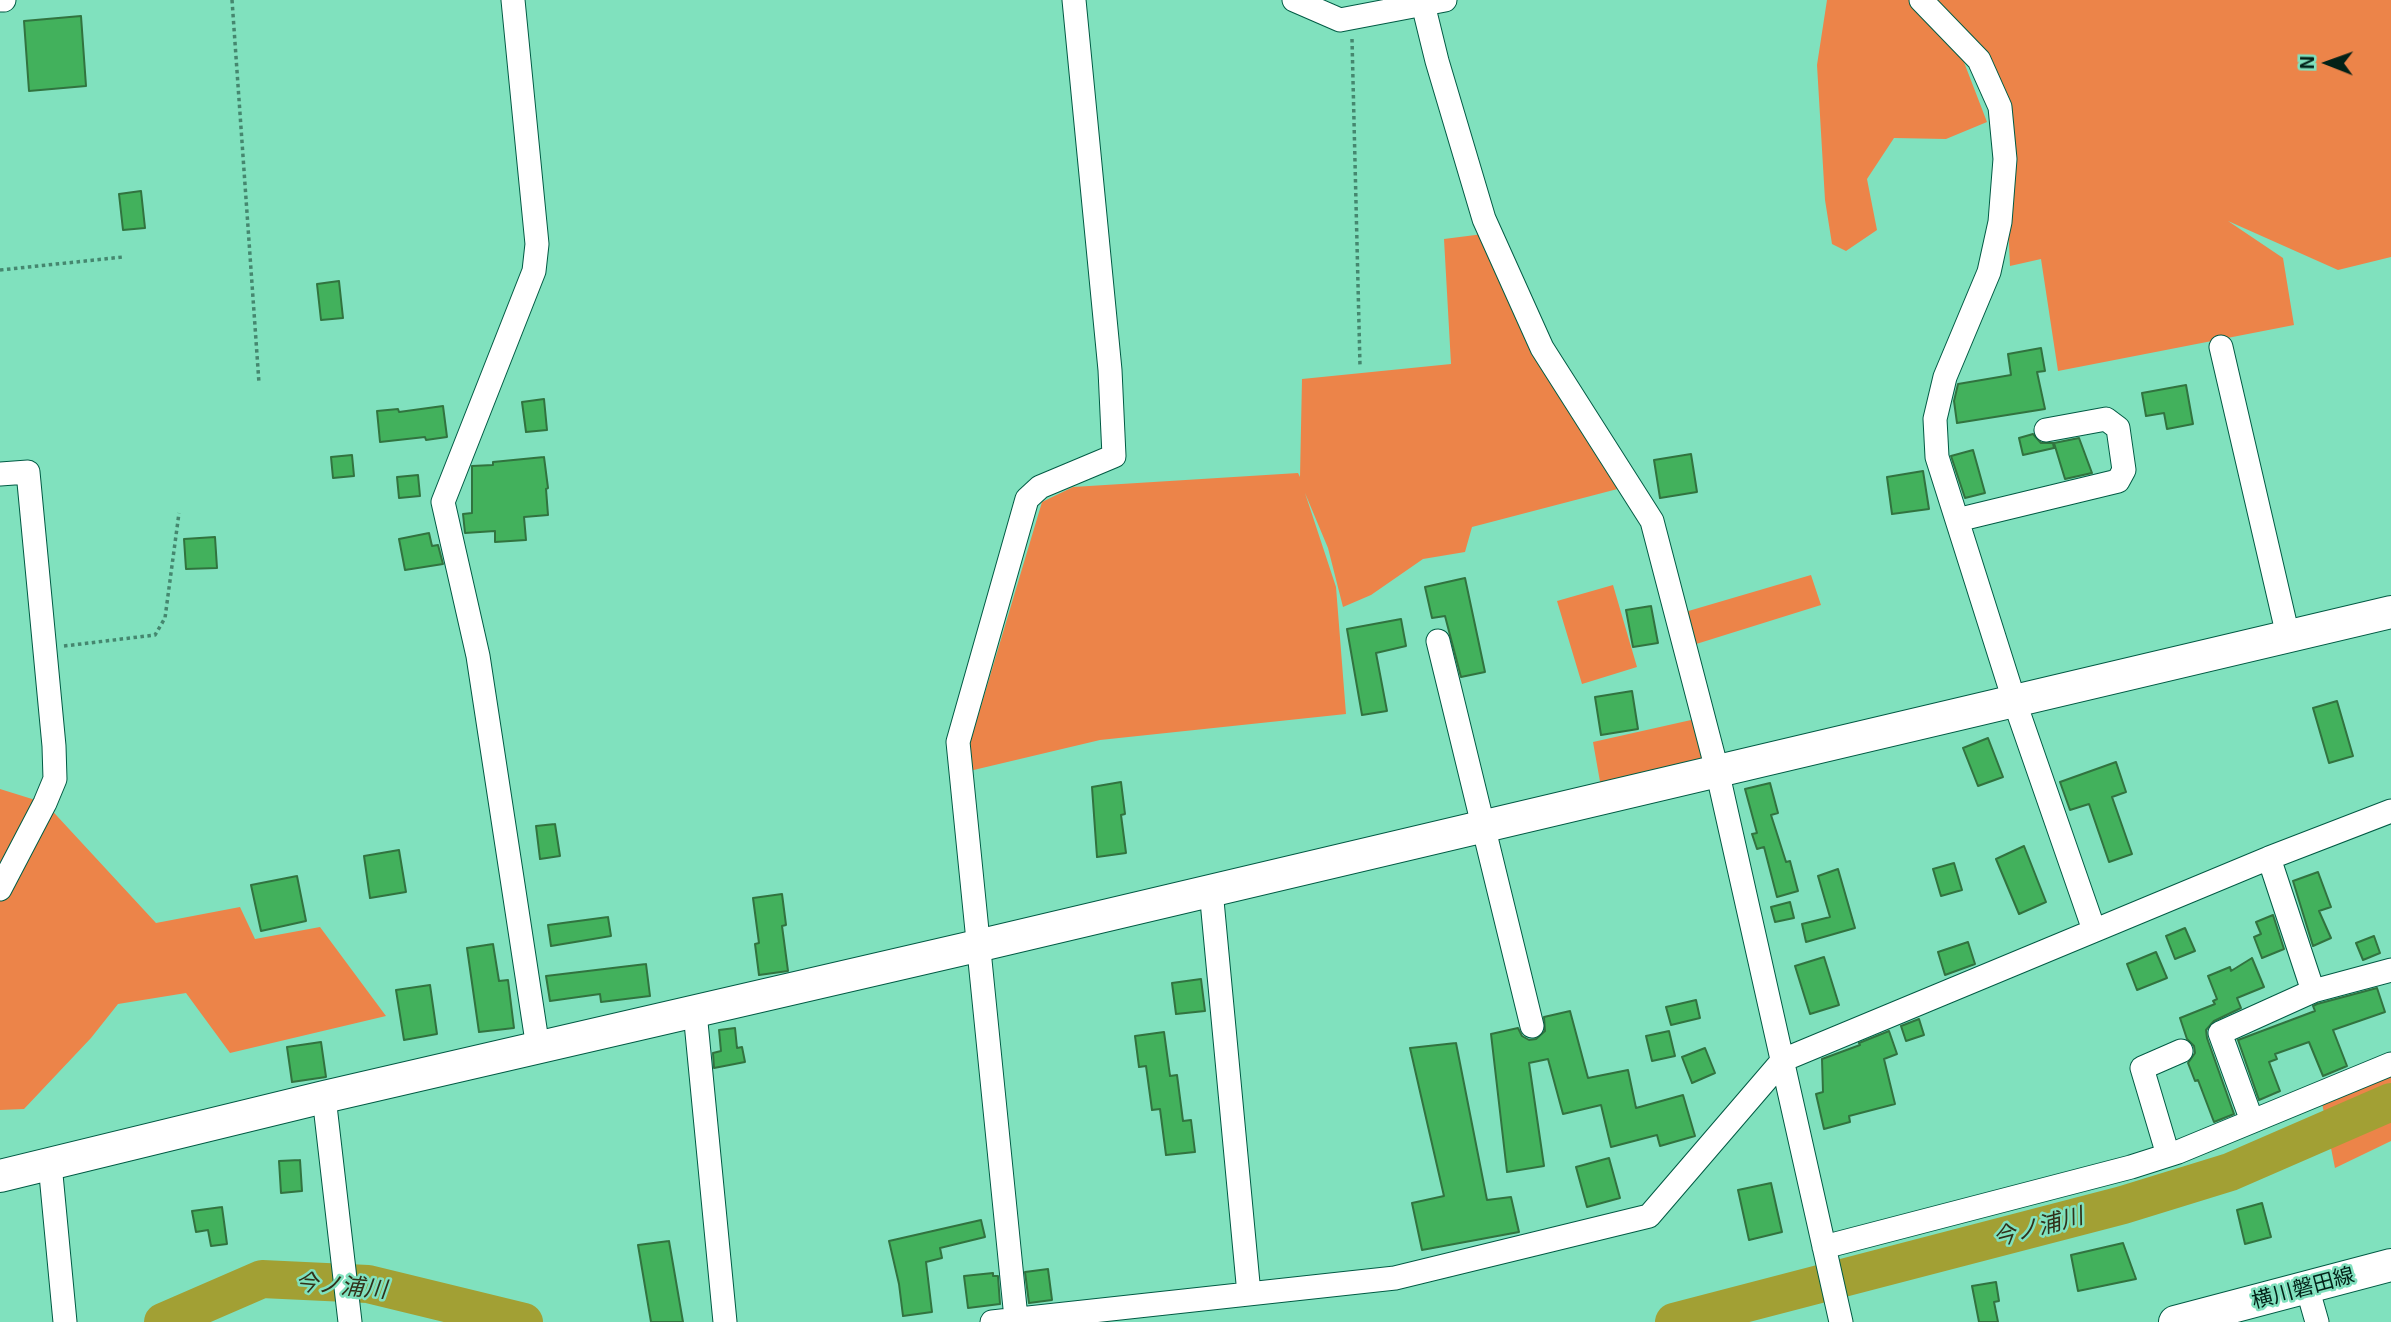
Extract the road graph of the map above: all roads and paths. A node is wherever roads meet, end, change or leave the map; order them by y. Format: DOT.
graph roads {
  1 [pos="232,0"];
  2 [pos="513,0"];
  3 [pos="1074,0"];
  4 [pos="1294,0"];
  5 [pos="1921,0"];
  6 [pos="1434,2"];
  7 [pos="1352,18"];
  8 [pos="123,257"];
  9 [pos="0,270"];
  10 [pos="2221,347"];
  11 [pos="1360,366"];
  12 [pos="260,383"];
  13 [pos="2046,430"];
  14 [pos="0,474"];
  15 [pos="179,513"];
  16 [pos="1957,520"];
  17 [pos="2391,612"];
  18 [pos="2288,636"];
  19 [pos="1438,641"];
  20 [pos="45,648"];
  21 [pos="2014,700"];
  22 [pos="1717,769"];
  23 [pos="2391,811"];
  24 [pos="1482,825"];
  25 [pos="2269,858"];
  26 [pos="0,889"];
  27 [pos="1211,890"];
  28 [pos="2094,930"];
  29 [pos="977,946"];
  30 [pos="2391,970"];
  31 [pos="2313,991"];
  32 [pos="695,1012"];
  33 [pos="1532,1026"];
  34 [pos="538,1048"];
  35 [pos="2181,1051"];
  36 [pos="1783,1060"];
  37 [pos="2391,1064"];
  38 [pos="324,1097"];
  39 [pos="2252,1121"];
  40 [pos="2168,1155"];
  41 [pos="50,1164"];
  42 [pos="0,1176"];
  43 [pos="1825,1249"];
  44 [pos="2391,1265"];
  45 [pos="2307,1287"];
  46 [pos="1249,1294"];
  47 [pos="349,1311"];
  48 [pos="1839,1314"];
  49 [pos="1016,1318"];
  50 [pos="65,1322"];
  51 [pos="725,1322"];
  52 [pos="992,1322"];
  53 [pos="2175,1322"];
  54 [pos="2317,1322"];
  1 -- 12 [label="path"];
  2 -- 34 [label="street"];
  3 -- 29 [label="street"];
  4 -- 7 [label="street"];
  5 -- 16 [label="street"];
  6 -- 7 [label="street"];
  6 -- 22 [label="street"];
  7 -- 11 [label="path"];
  8 -- 9 [label="path"];
  10 -- 18 [label="street"];
  13 -- 16 [label="street"];
  14 -- 20 [label="street"];
  15 -- 20 [label="path"];
  16 -- 21 [label="street"];
  17 -- 18 [label="street"];
  18 -- 21 [label="street"];
  19 -- 24 [label="street"];
  20 -- 26 [label="street"];
  21 -- 22 [label="street"];
  21 -- 28 [label="street"];
  22 -- 24 [label="street"];
  22 -- 36 [label="street"];
  23 -- 25 [label="street"];
  24 -- 27 [label="street"];
  24 -- 33 [label="street"];
  25 -- 28 [label="street"];
  25 -- 31 [label="street"];
  27 -- 29 [label="street"];
  27 -- 46 [label="street"];
  28 -- 36 [label="street"];
  29 -- 32 [label="street"];
  29 -- 49 [label="street"];
  30 -- 31 [label="street"];
  31 -- 39 [label="street"];
  32 -- 34 [label="street"];
  32 -- 51 [label="street"];
  34 -- 38 [label="street"];
  35 -- 40 [label="street"];
  36 -- 43 [label="street"];
  36 -- 46 [label="street"];
  37 -- 39 [label="street"];
  38 -- 41 [label="street"];
  38 -- 47 [label="street"];
  39 -- 40 [label="street"];
  40 -- 43 [label="street"];
  41 -- 42 [label="street"];
  41 -- 50 [label="street"];
  43 -- 48 [label="street"];
  44 -- 45 [label="street, 横川磐田線"];
  45 -- 53 [label="street, 横川磐田線"];
  45 -- 54 [label="street"];
  46 -- 49 [label="street"];
  49 -- 52 [label="street"];
}
